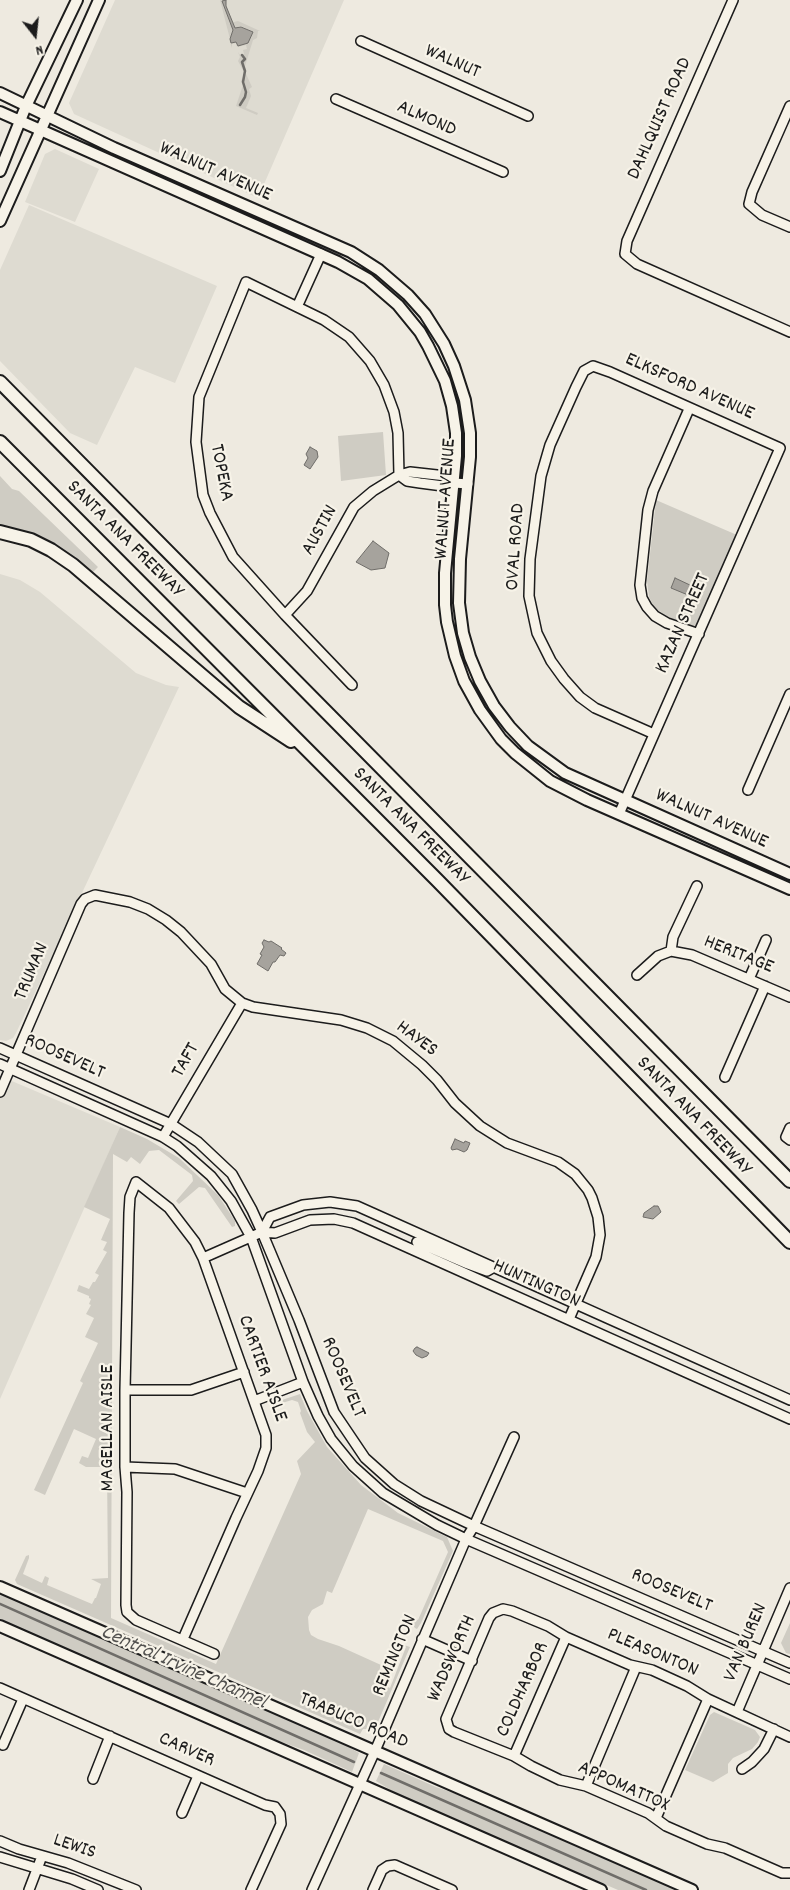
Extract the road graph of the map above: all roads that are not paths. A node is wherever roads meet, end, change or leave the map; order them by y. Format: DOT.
graph roads {
  1 [pos="77,0"];
  2 [pos="98,0"];
  3 [pos="733,0"];
  4 [pos="361,41"];
  5 [pos="0,93"];
  6 [pos="336,99"];
  7 [pos="26,106"];
  8 [pos="790,106"];
  9 [pos="0,112"];
  10 [pos="46,116"];
  11 [pos="528,116"];
  12 [pos="20,122"];
  13 [pos="39,130"];
  14 [pos="0,171"];
  15 [pos="503,172"];
  16 [pos="0,221"];
  17 [pos="790,227"];
  18 [pos="321,254"];
  19 [pos="297,307"];
  20 [pos="790,332"];
  21 [pos="584,371"];
  22 [pos="0,382"];
  23 [pos="689,409"];
  24 [pos="0,442"];
  25 [pos="0,448"];
  26 [pos="780,448"];
  27 [pos="399,475"];
  28 [pos="35,477"];
  29 [pos="454,483"];
  30 [pos="468,484"];
  31 [pos="0,532"];
  32 [pos="285,615"];
  33 [pos="461,621"];
  34 [pos="447,622"];
  35 [pos="699,634"];
  36 [pos="352,685"];
  37 [pos="789,700"];
  38 [pos="654,734"];
  39 [pos="314,757"];
  40 [pos="748,790"];
  41 [pos="624,801"];
  42 [pos="619,814"];
  43 [pos="790,874"];
  44 [pos="697,886"];
  45 [pos="790,889"];
  46 [pos="766,940"];
  47 [pos="671,950"];
  48 [pos="637,975"];
  49 [pos="749,979"];
  50 [pos="765,986"];
  51 [pos="790,997"];
  52 [pos="242,1003"];
  53 [pos="0,1048"];
  54 [pos="16,1056"];
  55 [pos="0,1064"];
  56 [pos="10,1068"];
  57 [pos="724,1077"];
  58 [pos="0,1092"];
  59 [pos="171,1124"];
  60 [pos="163,1137"];
  61 [pos="790,1181"];
  62 [pos="136,1182"];
  63 [pos="262,1232"];
  64 [pos="251,1237"];
  65 [pos="417,1241"];
  66 [pos="790,1242"];
  67 [pos="203,1258"];
  68 [pos="575,1303"];
  69 [pos="569,1319"];
  70 [pos="244,1372"];
  71 [pos="303,1382"];
  72 [pos="126,1390"];
  73 [pos="790,1400"];
  74 [pos="254,1401"];
  75 [pos="790,1419"];
  76 [pos="514,1437"];
  77 [pos="125,1467"];
  78 [pos="247,1493"];
  79 [pos="474,1526"];
  80 [pos="466,1539"];
  81 [pos="0,1587"];
  82 [pos="790,1588"];
  83 [pos="499,1610"];
  84 [pos="0,1626"];
  85 [pos="566,1637"];
  86 [pos="183,1639"];
  87 [pos="422,1639"];
  88 [pos="763,1651"];
  89 [pos="214,1654"];
  90 [pos="472,1661"];
  91 [pos="790,1663"];
  92 [pos="757,1664"];
  93 [pos="636,1667"];
  94 [pos="790,1679"];
  95 [pos="0,1688"];
  96 [pos="24,1698"];
  97 [pos="708,1699"];
  98 [pos="737,1712"];
  99 [pos="447,1725"];
  100 [pos="774,1729"];
  101 [pos="110,1736"];
  102 [pos="790,1736"];
  103 [pos="3,1745"];
  104 [pos="375,1751"];
  105 [pos="514,1756"];
  106 [pos="742,1769"];
  107 [pos="198,1776"];
  108 [pos="93,1779"];
  109 [pos="360,1784"];
  110 [pos="586,1786"];
  111 [pos="182,1813"];
  112 [pos="656,1818"];
  113 [pos="0,1841"];
  114 [pos="0,1856"];
  115 [pos="42,1856"];
  116 [pos="38,1869"];
  117 [pos="790,1873"];
  118 [pos="132,1889"];
  119 [pos="29,1890"];
  120 [pos="98,1890"];
  121 [pos="251,1890"];
  122 [pos="312,1890"];
  123 [pos="373,1890"];
  124 [pos="452,1890"];
  125 [pos="601,1890"];
  126 [pos="692,1890"];
  1 -- 7 [label="main road"];
  2 -- 10 [label="main road"];
  3 -- 20 [label="street, DAHLQUIST ROAD"];
  4 -- 11 [label="street, WALNUT"];
  5 -- 7 [label="main road, WALNUT AVENUE"];
  6 -- 15 [label="street, ALMOND"];
  7 -- 10 [label="main road, WALNUT AVENUE"];
  7 -- 12 [label="main road"];
  8 -- 17 [label="street"];
  9 -- 12 [label="main road, WALNUT AVENUE"];
  10 -- 13 [label="main road"];
  10 -- 30 [label="main road, WALNUT AVENUE"];
  12 -- 13 [label="main road, WALNUT AVENUE"];
  12 -- 14 [label="main road"];
  13 -- 16 [label="main road"];
  13 -- 18 [label="main road, WALNUT AVENUE"];
  18 -- 19 [label="street"];
  18 -- 29 [label="main road, WALNUT AVENUE"];
  19 -- 27 [label="street, TOPEKA"];
  19 -- 32 [label="street, TOPEKA"];
  21 -- 23 [label="street, ELKSFORD AVENUE"];
  21 -- 38 [label="street, OVAL ROAD"];
  22 -- 61 [label="highway, SANTA ANA FREEWAY"];
  23 -- 26 [label="street, ELKSFORD AVENUE"];
  23 -- 35 [label="street"];
  24 -- 28 [label="highway, SANTA ANA FREEWAY"];
  25 -- 28 [label="highway"];
  26 -- 35 [label="street, KAZAN STREET"];
  27 -- 29 [label="street"];
  27 -- 32 [label="street, AUSTIN"];
  28 -- 39 [label="highway, SANTA ANA FREEWAY"];
  29 -- 30 [label="street"];
  29 -- 34 [label="main road, WALNUT AVENUE"];
  30 -- 33 [label="main road, WALNUT AVENUE"];
  31 -- 39 [label="highway"];
  32 -- 36 [label="street, TOPEKA"];
  33 -- 34 [label="main road"];
  33 -- 41 [label="main road, WALNUT AVENUE"];
  34 -- 42 [label="main road, WALNUT AVENUE"];
  35 -- 38 [label="street, KAZAN STREET"];
  37 -- 40 [label="street"];
  38 -- 41 [label="street, KAZAN STREET"];
  39 -- 66 [label="highway, SANTA ANA FREEWAY"];
  41 -- 42 [label="street, KAZAN STREET"];
  41 -- 43 [label="main road, WALNUT AVENUE"];
  42 -- 45 [label="main road, WALNUT AVENUE"];
  44 -- 47 [label="street"];
  46 -- 49 [label="street"];
  47 -- 48 [label="street"];
  47 -- 49 [label="street, HERITAGE"];
  49 -- 50 [label="street, HERITAGE"];
  50 -- 51 [label="street, HERITAGE"];
  50 -- 57 [label="street"];
  52 -- 54 [label="street, TRUMAN"];
  52 -- 59 [label="street, TAFT"];
  52 -- 68 [label="street, HAYES"];
  53 -- 54 [label="street, ROOSEVELT"];
  54 -- 56 [label="street, TRUMAN"];
  54 -- 59 [label="street, ROOSEVELT"];
  55 -- 56 [label="street, ROOSEVELT"];
  56 -- 58 [label="street, TRUMAN"];
  56 -- 60 [label="street, ROOSEVELT"];
  59 -- 60 [label="street, TAFT"];
  59 -- 63 [label="street, ROOSEVELT"];
  60 -- 64 [label="street, ROOSEVELT"];
  62 -- 67 [label="street, CARTIER AISLE"];
  62 -- 72 [label="street, MAGELLAN AISLE"];
  63 -- 64 [label="street, HUNTINGTON"];
  63 -- 65 [label="street, HUNTINGTON"];
  63 -- 65 [label="street, HUNTINGTON"];
  63 -- 79 [label="street, ROOSEVELT"];
  64 -- 67 [label="street, HUNTINGTON"];
  64 -- 71 [label="street, ROOSEVELT"];
  65 -- 68 [label="street, HUNTINGTON"];
  65 -- 69 [label="street, HUNTINGTON"];
  67 -- 70 [label="street, CARTIER AISLE"];
  68 -- 69 [label="street, HAYES"];
  68 -- 73 [label="street, HUNTINGTON"];
  69 -- 75 [label="street, HUNTINGTON"];
  70 -- 72 [label="street"];
  70 -- 74 [label="street, CARTIER AISLE"];
  71 -- 74 [label="street"];
  71 -- 80 [label="street, ROOSEVELT"];
  72 -- 77 [label="street, MAGELLAN AISLE"];
  74 -- 78 [label="street, CARTIER AISLE"];
  76 -- 79 [label="street, REMINGTON"];
  77 -- 78 [label="street"];
  77 -- 86 [label="street, MAGELLAN AISLE"];
  78 -- 86 [label="street, CARTIER AISLE"];
  79 -- 80 [label="street, REMINGTON"];
  79 -- 88 [label="street, ROOSEVELT"];
  80 -- 87 [label="street, REMINGTON"];
  80 -- 92 [label="street, ROOSEVELT"];
  81 -- 104 [label="main road, TRABUCO ROAD"];
  82 -- 88 [label="street, VAN BUREN"];
  83 -- 85 [label="street, PLEASONTON"];
  83 -- 90 [label="street, WADSWORTH"];
  84 -- 109 [label="main road"];
  85 -- 93 [label="street, PLEASONTON"];
  85 -- 105 [label="street, COLDHARBOR"];
  86 -- 89 [label="street"];
  87 -- 90 [label="street"];
  87 -- 104 [label="street, REMINGTON"];
  88 -- 91 [label="street, ROOSEVELT"];
  88 -- 92 [label="street, VAN BUREN"];
  90 -- 99 [label="street, WADSWORTH"];
  92 -- 94 [label="street, ROOSEVELT"];
  92 -- 98 [label="street, VAN BUREN"];
  93 -- 97 [label="street, PLEASONTON"];
  93 -- 110 [label="street"];
  95 -- 96 [label="street, CARVER"];
  96 -- 101 [label="street, CARVER"];
  96 -- 103 [label="street"];
  97 -- 98 [label="street, PLEASONTON"];
  97 -- 112 [label="street"];
  98 -- 100 [label="street, PLEASONTON"];
  99 -- 105 [label="street, APPOMATTOX"];
  100 -- 102 [label="street, PLEASONTON"];
  100 -- 106 [label="street"];
  101 -- 107 [label="street, CARVER"];
  101 -- 108 [label="street"];
  104 -- 109 [label="street, REMINGTON"];
  104 -- 126 [label="main road, TRABUCO ROAD"];
  105 -- 110 [label="street, APPOMATTOX"];
  107 -- 111 [label="street"];
  107 -- 121 [label="street, CARVER"];
  109 -- 122 [label="street, REMINGTON"];
  109 -- 125 [label="main road"];
  110 -- 112 [label="street, APPOMATTOX"];
  112 -- 117 [label="street, APPOMATTOX"];
  113 -- 115 [label="street, LEWIS"];
  114 -- 116 [label="street, LEWIS"];
  115 -- 116 [label="street"];
  115 -- 118 [label="street, LEWIS"];
  116 -- 119 [label="street"];
  116 -- 120 [label="street, LEWIS"];
  123 -- 124 [label="street"];
}
